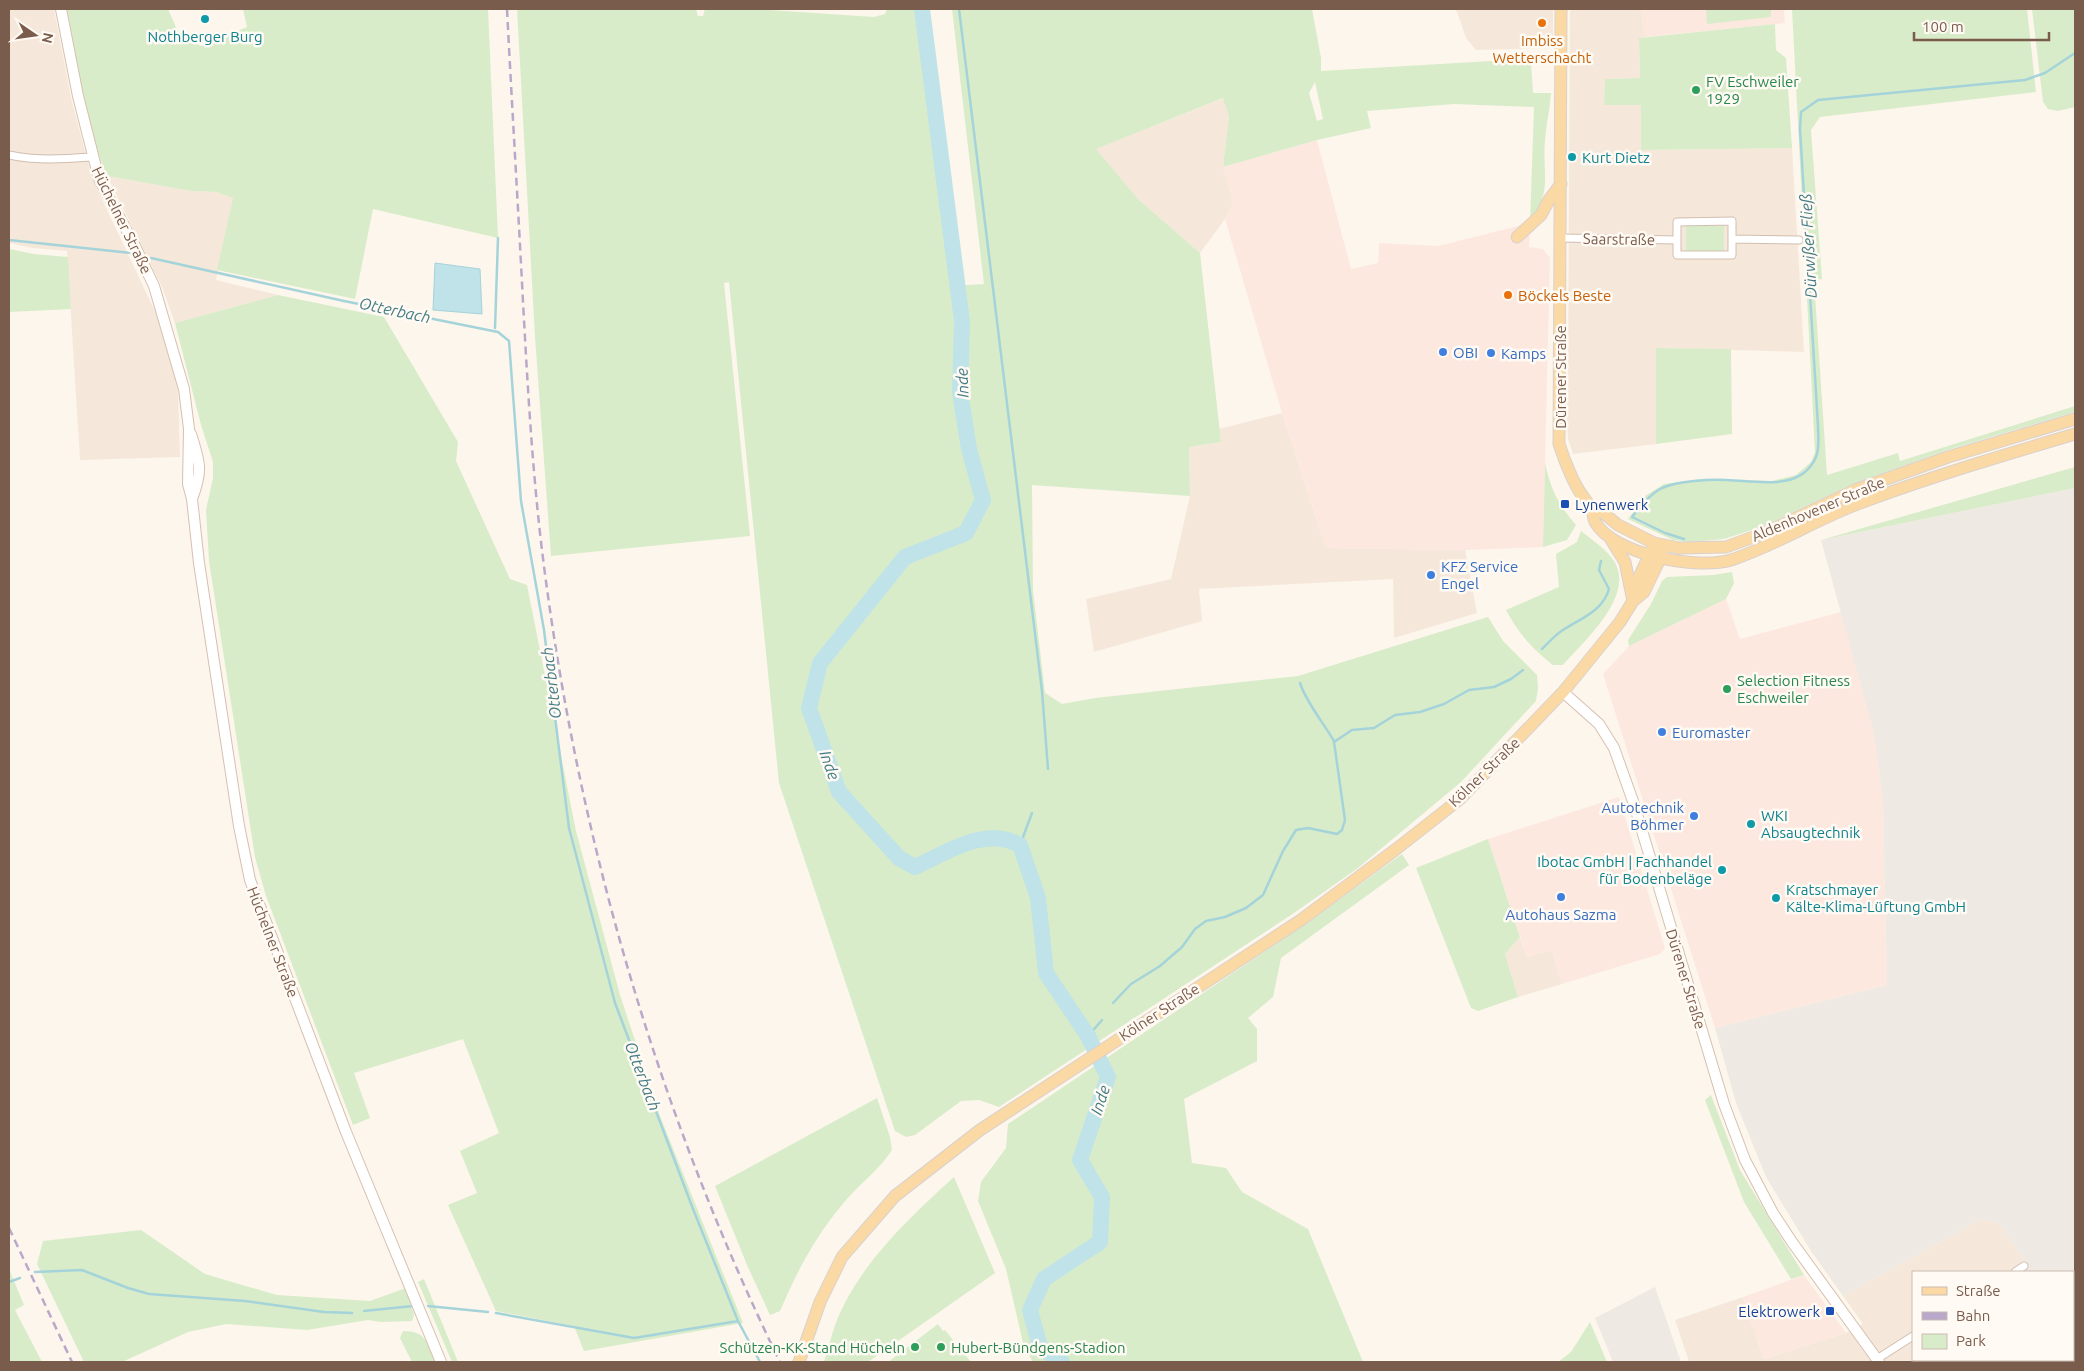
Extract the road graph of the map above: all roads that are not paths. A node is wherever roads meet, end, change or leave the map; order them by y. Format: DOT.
graph roads {
  1 [pos="61,9"];
  2 [pos="1561,9"];
  3 [pos="9,155"];
  4 [pos="92,157"];
  5 [pos="1561,184"];
  6 [pos="1517,237"];
  7 [pos="1561,238"];
  8 [pos="1732,239"];
  9 [pos="1677,240"];
  10 [pos="1799,240"];
  11 [pos="2075,419"];
  12 [pos="2075,434"];
  13 [pos="1592,510"];
  14 [pos="1609,537"];
  15 [pos="1659,544"];
  16 [pos="1655,558"];
  17 [pos="1633,601"];
  18 [pos="1562,692"];
  19 [pos="2024,1266"];
  20 [pos="2016,1271"];
  21 [pos="1912,1337"];
  22 [pos="800,1357"];
  23 [pos="1878,1361"];
  24 [pos="441,1362"];
  1 -- 4 [label="street, Hüchelner Straße"];
  2 -- 5 [label="main road, Dürener Straße"];
  3 -- 4 [label="street"];
  4 -- 24 [label="street, Hüchelner Straße"];
  5 -- 6 [label="main road"];
  5 -- 7 [label="main road, Dürener Straße"];
  7 -- 9 [label="street, Saarstraße"];
  7 -- 13 [label="main road, Dürener Straße"];
  8 -- 9 [label="street, Saarstraße"];
  8 -- 9 [label="street, Saarstraße"];
  8 -- 10 [label="street"];
  11 -- 15 [label="main road, Aldenhovener Straße"];
  12 -- 16 [label="main road, Aldenhovener Straße"];
  13 -- 14 [label="main road, Dürener Straße"];
  13 -- 15 [label="main road, Aldenhovener Straße"];
  14 -- 16 [label="main road, Dürener Straße"];
  14 -- 17 [label="main road"];
  15 -- 16 [label="main road"];
  16 -- 17 [label="main road"];
  17 -- 18 [label="main road"];
  18 -- 22 [label="main road, Kölner Straße"];
  18 -- 23 [label="street, Dürener Straße"];
  19 -- 20 [label="street"];
  21 -- 23 [label="street"];
}
